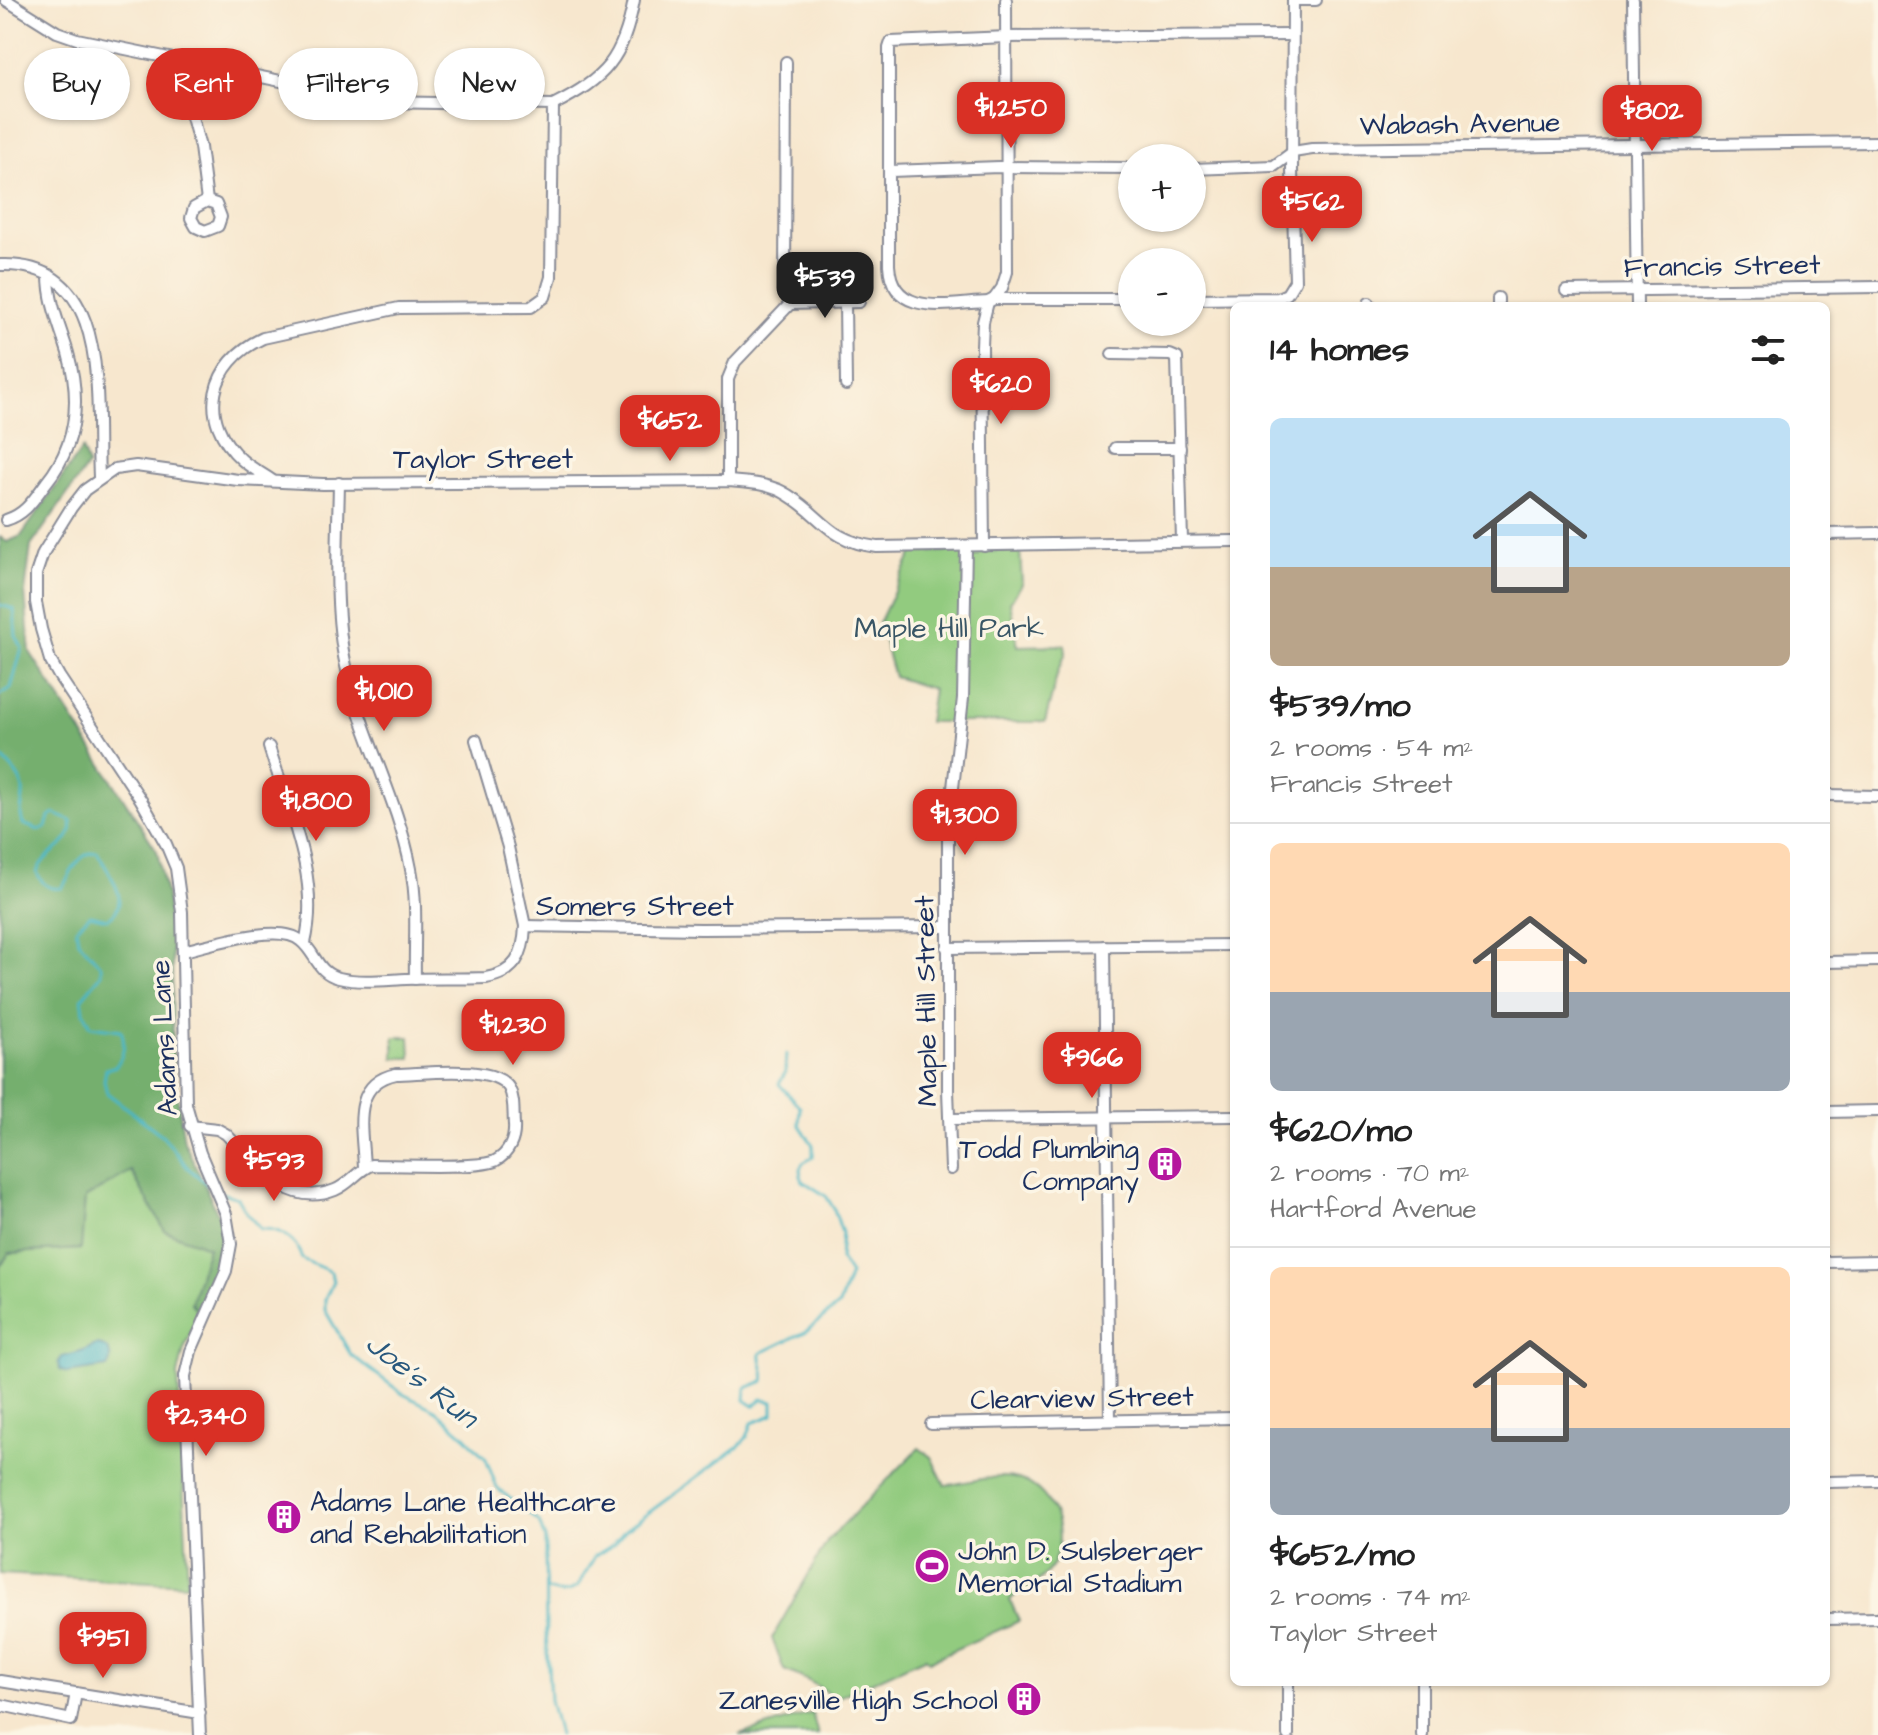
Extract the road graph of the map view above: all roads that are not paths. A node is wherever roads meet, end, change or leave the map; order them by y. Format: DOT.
graph roads {
  1 [pos="6,0"];
  2 [pos="634,0"];
  3 [pos="1006,0"];
  4 [pos="1293,0"];
  5 [pos="1316,0"];
  6 [pos="1633,0"];
  7 [pos="1292,35"];
  8 [pos="1007,37"];
  9 [pos="146,54"];
  10 [pos="786,62"];
  11 [pos="262,78"];
  12 [pos="553,105"];
  13 [pos="193,120"];
  14 [pos="1878,142"];
  15 [pos="1635,145"];
  16 [pos="1293,152"];
  17 [pos="1008,167"];
  18 [pos="1118,168"];
  19 [pos="1206,168"];
  20 [pos="891,171"];
  21 [pos="207,201"];
  22 [pos="0,265"];
  23 [pos="49,275"];
  24 [pos="1878,287"];
  25 [pos="1636,290"];
  26 [pos="1566,291"];
  27 [pos="1118,299"];
  28 [pos="1206,299"];
  29 [pos="991,300"];
  30 [pos="845,302"];
  31 [pos="859,302"];
  32 [pos="1637,302"];
  33 [pos="790,304"];
  34 [pos="1112,354"];
  35 [pos="846,385"];
  36 [pos="1115,448"];
  37 [pos="1180,448"];
  38 [pos="99,477"];
  39 [pos="728,481"];
  40 [pos="275,482"];
  41 [pos="339,483"];
  42 [pos="6,520"];
  43 [pos="1878,533"];
  44 [pos="1830,534"];
  45 [pos="1182,541"];
  46 [pos="1230,541"];
  47 [pos="966,546"];
  48 [pos="984,546"];
  49 [pos="476,740"];
  50 [pos="269,747"];
  51 [pos="1830,795"];
  52 [pos="1878,796"];
  53 [pos="525,926"];
  54 [pos="948,927"];
  55 [pos="305,943"];
  56 [pos="1230,945"];
  57 [pos="1104,946"];
  58 [pos="947,948"];
  59 [pos="183,951"];
  60 [pos="1878,961"];
  61 [pos="1830,962"];
  62 [pos="415,979"];
  63 [pos="1878,1111"];
  64 [pos="1830,1112"];
  65 [pos="1230,1116"];
  66 [pos="1107,1117"];
  67 [pos="951,1119"];
  68 [pos="190,1126"];
  69 [pos="364,1168"];
  70 [pos="951,1169"];
  71 [pos="1878,1261"];
  72 [pos="1830,1262"];
  73 [pos="1230,1418"];
  74 [pos="1110,1420"];
  75 [pos="931,1424"];
  76 [pos="1878,1481"];
  77 [pos="1830,1482"];
  78 [pos="1878,1618"];
  79 [pos="1830,1619"];
  80 [pos="0,1681"];
  81 [pos="1288,1686"];
  82 [pos="1422,1686"];
  83 [pos="76,1693"];
  84 [pos="0,1708"];
  85 [pos="200,1713"];
  86 [pos="200,1735"];
  87 [pos="1288,1735"];
  88 [pos="1422,1735"];
  1 -- 9 [label="street"];
  2 -- 12 [label="street"];
  3 -- 8 [label="street"];
  4 -- 5 [label="street"];
  4 -- 7 [label="street"];
  6 -- 15 [label="street"];
  7 -- 8 [label="street"];
  7 -- 16 [label="street"];
  8 -- 17 [label="street"];
  8 -- 20 [label="street"];
  10 -- 33 [label="street"];
  11 -- 12 [label="street"];
  12 -- 40 [label="street"];
  13 -- 21 [label="street"];
  14 -- 15 [label="street, Wabash Avenue"];
  15 -- 16 [label="street, Wabash Avenue"];
  15 -- 25 [label="street"];
  16 -- 19 [label="street, Wabash Avenue"];
  16 -- 28 [label="street"];
  17 -- 18 [label="street"];
  17 -- 20 [label="street"];
  17 -- 29 [label="street"];
  20 -- 29 [label="street"];
  22 -- 23 [label="street"];
  23 -- 38 [label="street"];
  23 -- 42 [label="street"];
  24 -- 25 [label="street, Francis Street"];
  25 -- 26 [label="street, Francis Street"];
  25 -- 32 [label="street"];
  27 -- 29 [label="street"];
  29 -- 48 [label="street"];
  30 -- 31 [label="street"];
  30 -- 33 [label="street"];
  30 -- 35 [label="street"];
  33 -- 39 [label="street"];
  34 -- 37 [label="street"];
  36 -- 37 [label="street"];
  37 -- 45 [label="street"];
  38 -- 40 [label="street, Taylor Street"];
  38 -- 59 [label="street, Adams Lane"];
  39 -- 41 [label="street, Taylor Street"];
  39 -- 47 [label="street, Taylor Street"];
  40 -- 41 [label="street, Taylor Street"];
  41 -- 62 [label="street"];
  43 -- 44 [label="street"];
  45 -- 46 [label="street, Taylor Street"];
  45 -- 48 [label="street, Taylor Street"];
  47 -- 48 [label="street, Taylor Street"];
  47 -- 54 [label="street, Maple Hill Street"];
  49 -- 53 [label="street"];
  50 -- 55 [label="street"];
  51 -- 52 [label="street"];
  53 -- 54 [label="street, Somers Street"];
  53 -- 62 [label="street, Somers Street"];
  54 -- 58 [label="street, Maple Hill Street"];
  55 -- 59 [label="street"];
  55 -- 62 [label="street, Somers Street"];
  56 -- 57 [label="street"];
  57 -- 58 [label="street"];
  57 -- 66 [label="street"];
  58 -- 67 [label="street, Maple Hill Street"];
  59 -- 68 [label="street, Adams Lane"];
  60 -- 61 [label="street"];
  63 -- 64 [label="street"];
  65 -- 66 [label="street"];
  66 -- 67 [label="street"];
  66 -- 74 [label="street"];
  67 -- 70 [label="street, Maple Hill Street"];
  68 -- 69 [label="street"];
  68 -- 85 [label="street, Adams Lane"];
  69 -- 69 [label="street"];
  71 -- 72 [label="street"];
  73 -- 74 [label="street, Clearview Street"];
  74 -- 75 [label="street, Clearview Street"];
  76 -- 77 [label="street"];
  78 -- 79 [label="street"];
  80 -- 83 [label="street"];
  81 -- 87 [label="street"];
  82 -- 88 [label="street"];
  83 -- 84 [label="street"];
  83 -- 85 [label="street"];
  85 -- 86 [label="street, Adams Lane"];
}
